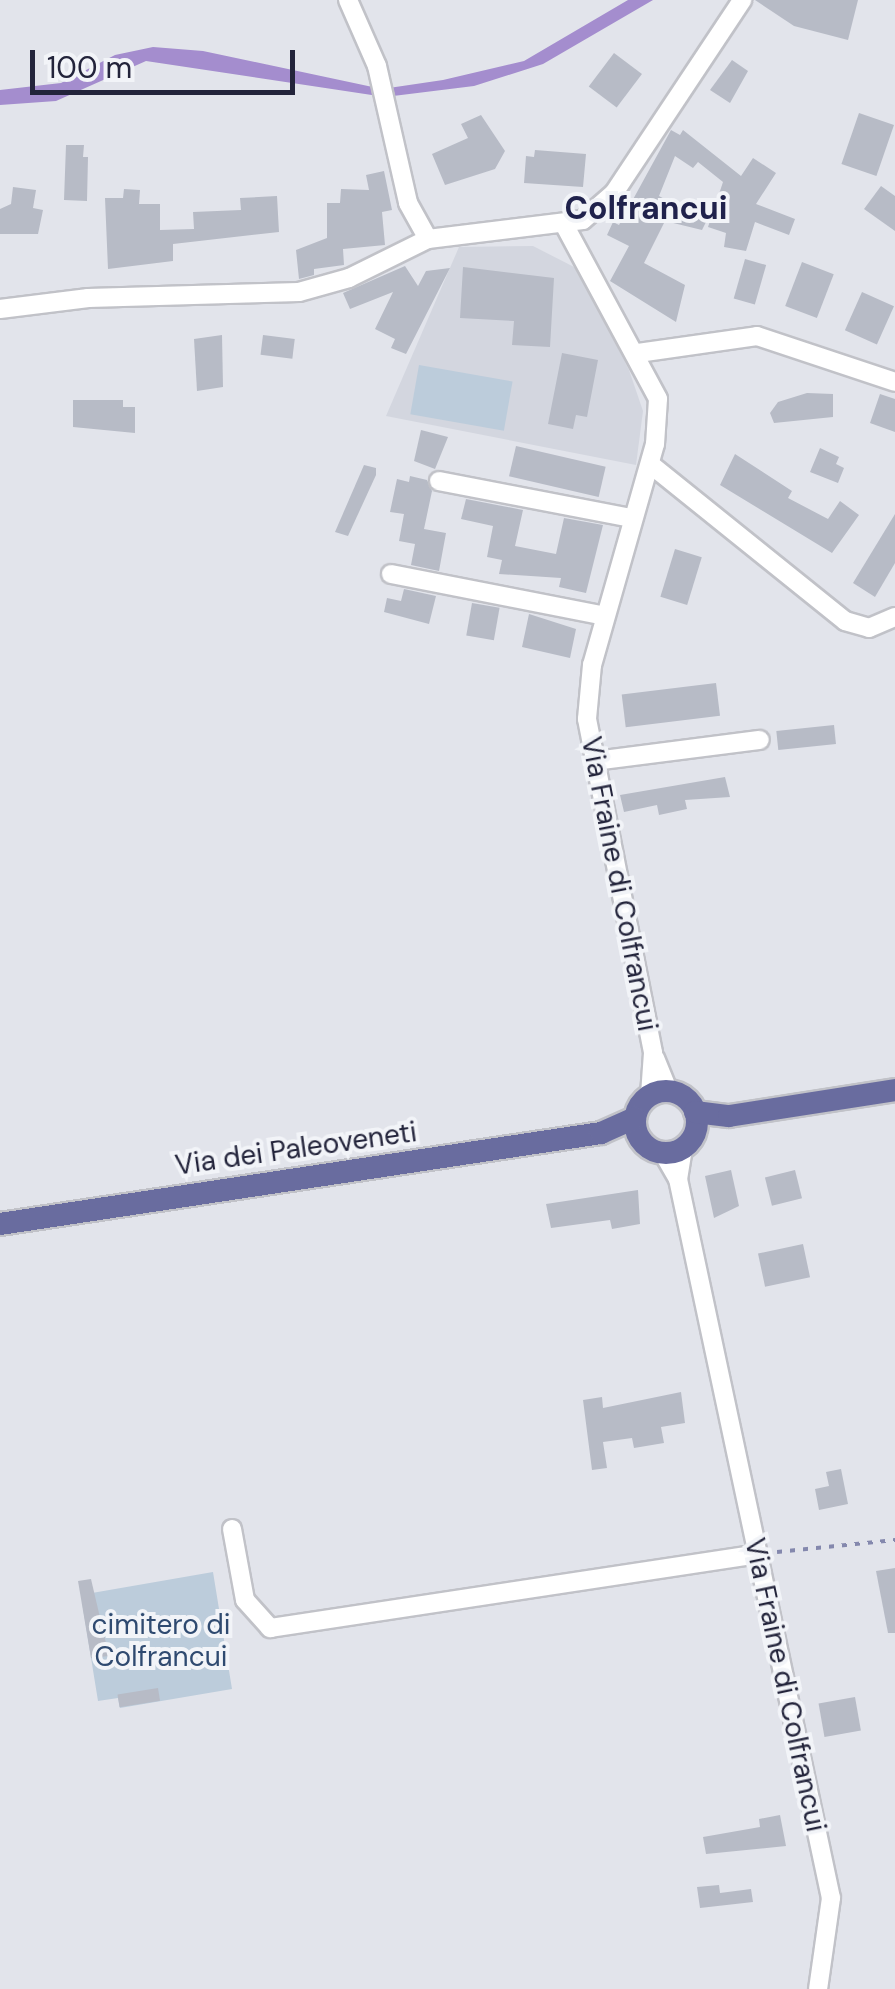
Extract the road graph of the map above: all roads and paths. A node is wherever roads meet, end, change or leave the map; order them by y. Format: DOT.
graph roads {
  1 [pos="348,0"];
  2 [pos="742,0"];
  3 [pos="565,226"];
  4 [pos="428,240"];
  5 [pos="0,308"];
  6 [pos="638,353"];
  7 [pos="895,382"];
  8 [pos="650,464"];
  9 [pos="439,481"];
  10 [pos="632,518"];
  11 [pos="391,574"];
  12 [pos="605,616"];
  13 [pos="895,617"];
  14 [pos="760,740"];
  15 [pos="595,761"];
  16 [pos="895,1090"];
  17 [pos="659,1093"];
  18 [pos="637,1128"];
  19 [pos="684,1136"];
  20 [pos="0,1224"];
  21 [pos="232,1529"];
  22 [pos="895,1540"];
  23 [pos="757,1554"];
  24 [pos="818,1989"];
  1 -- 4 [label="street"];
  2 -- 3 [label="street"];
  3 -- 4 [label="street"];
  3 -- 6 [label="street, Via Fraine di Colfrancui"];
  4 -- 5 [label="street"];
  6 -- 7 [label="street"];
  6 -- 8 [label="street, Via Fraine di Colfrancui"];
  8 -- 10 [label="street, Via Fraine di Colfrancui"];
  8 -- 13 [label="street"];
  9 -- 10 [label="street"];
  10 -- 12 [label="street, Via Fraine di Colfrancui"];
  11 -- 12 [label="street"];
  12 -- 15 [label="street, Via Fraine di Colfrancui"];
  14 -- 15 [label="street"];
  15 -- 17 [label="street, Via Fraine di Colfrancui"];
  16 -- 19 [label="main road"];
  17 -- 18 [label="main road"];
  17 -- 19 [label="main road"];
  18 -- 19 [label="main road, Via dei Paleoveneti"];
  18 -- 20 [label="main road, Via dei Paleoveneti"];
  19 -- 23 [label="street, Via Fraine di Colfrancui"];
  21 -- 23 [label="street"];
  22 -- 23 [label="path"];
  23 -- 24 [label="street, Via Fraine di Colfrancui"];
}
